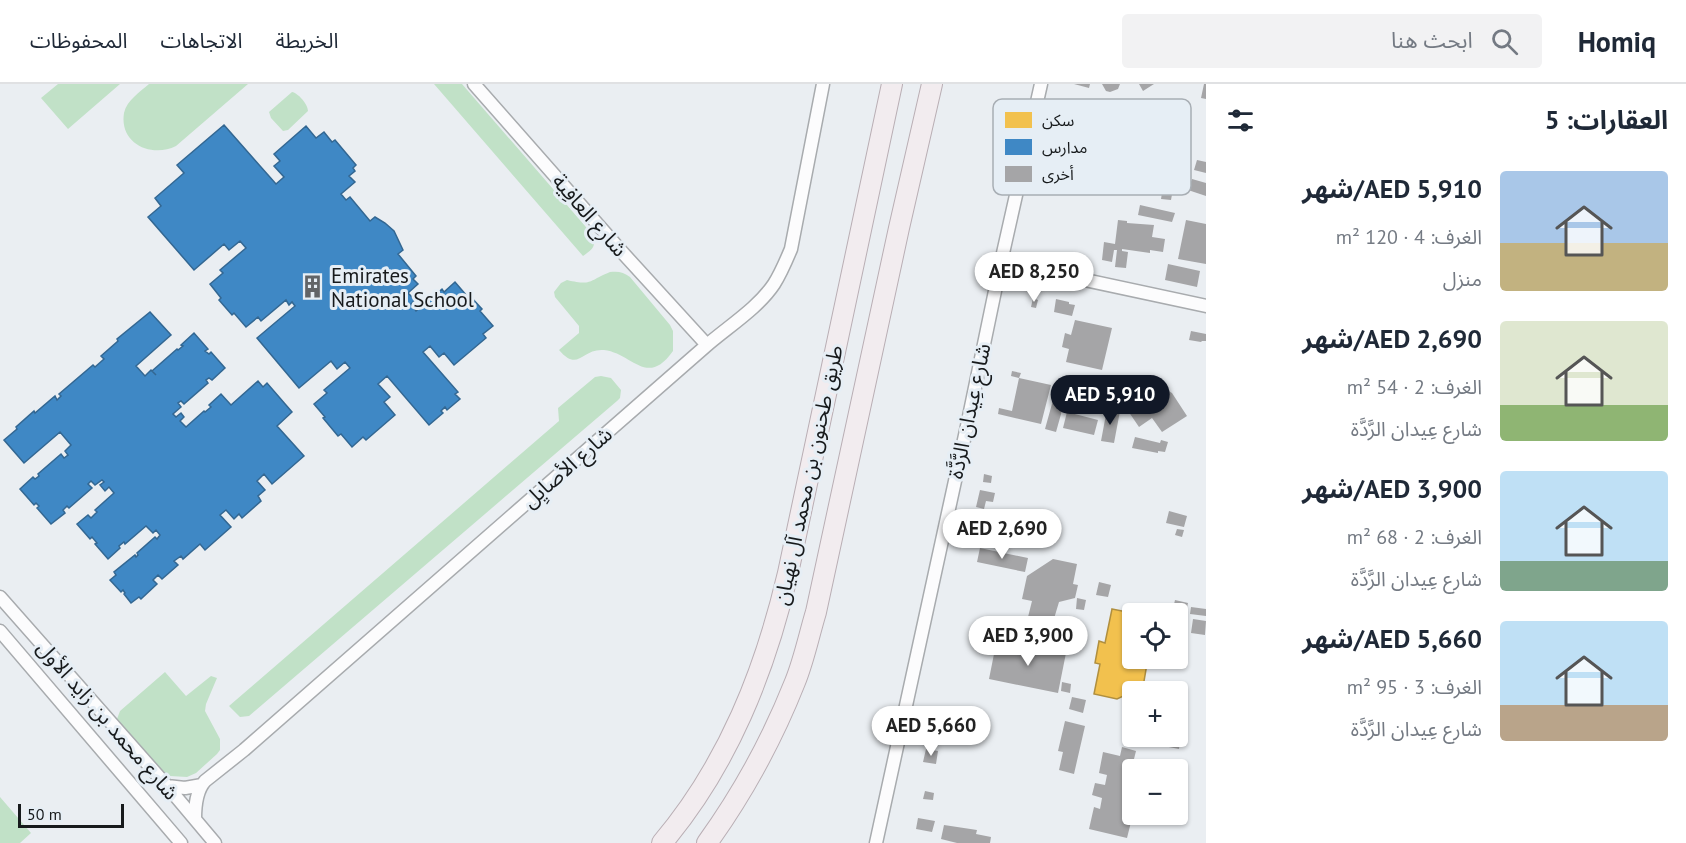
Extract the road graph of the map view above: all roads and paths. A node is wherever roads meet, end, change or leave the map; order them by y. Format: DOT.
graph roads {
  1 [pos="474,84"];
  2 [pos="823,84"];
  3 [pos="892,84"];
  4 [pos="932,84"];
  5 [pos="1041,84"];
  6 [pos="1038,99"];
  7 [pos="1016,195"];
  8 [pos="1001,262"];
  9 [pos="1206,306"];
  10 [pos="707,345"];
  11 [pos="0,597"];
  12 [pos="0,631"];
  13 [pos="202,784"];
  14 [pos="167,786"];
  15 [pos="195,819"];
  16 [pos="181,843"];
  17 [pos="215,843"];
  18 [pos="662,843"];
  19 [pos="707,843"];
  20 [pos="876,843"];
  1 -- 10 [label="street, شارع العافِية"];
  2 -- 10 [label="street, شارع الأصايِل"];
  3 -- 18 [label="main road, طريق طحنون بن محمد آل نهيان"];
  4 -- 19 [label="main road, طريق طحنون بن محمد آل نهيان"];
  5 -- 6 [label="street, شارع عِيدان الرَّدَّة"];
  7 -- 8 [label="street, شارع عِيدان الرَّدَّة"];
  8 -- 9 [label="street"];
  8 -- 20 [label="street, شارع عِيدان الرَّدَّة"];
  10 -- 13 [label="street, شارع الأصايِل"];
  11 -- 14 [label="street, شارع محمد بن زايد الأول"];
  12 -- 16 [label="street, شارع محمد بن زايد الأول"];
  13 -- 14 [label="street"];
  13 -- 15 [label="street"];
  14 -- 15 [label="street, شارع محمد بن زايد الأول"];
  15 -- 17 [label="street, شارع محمد بن زايد الأول"];
}
